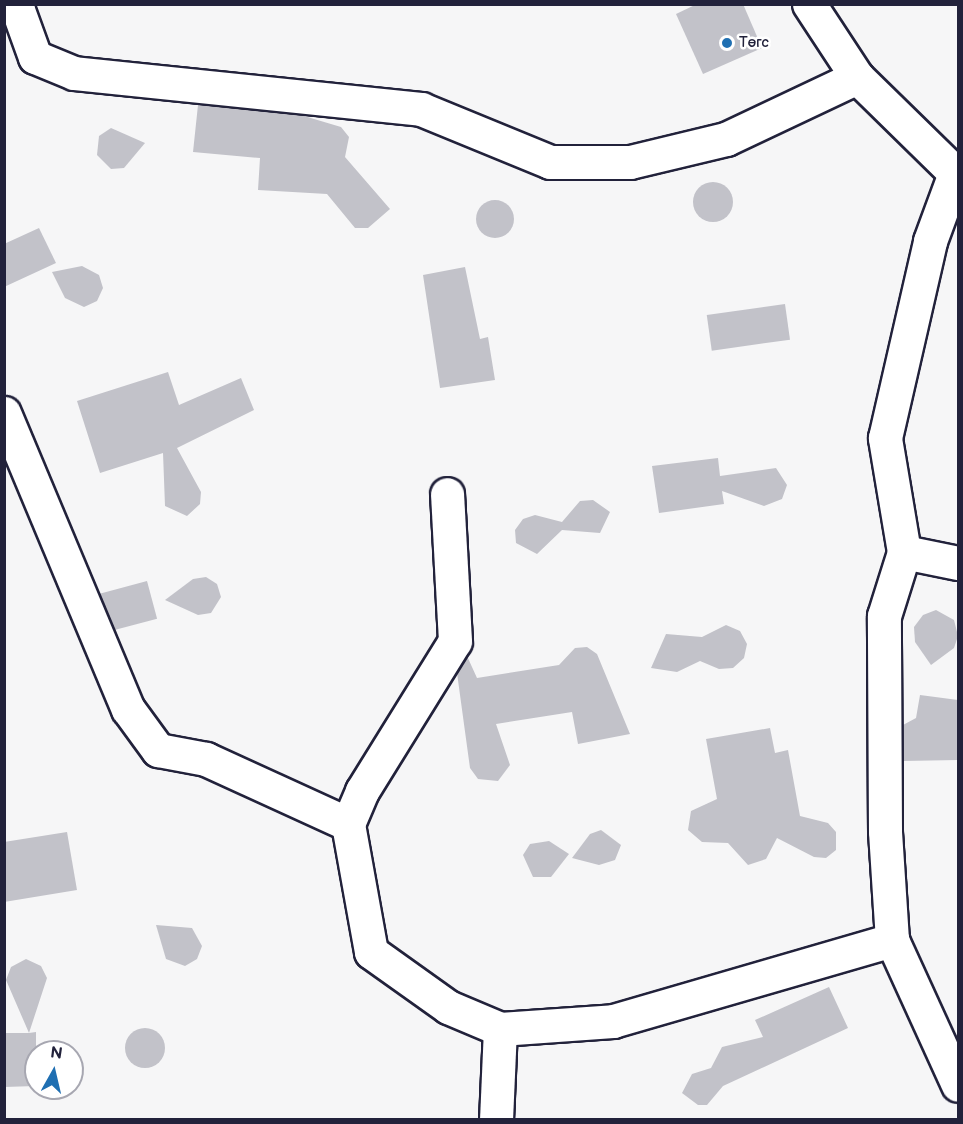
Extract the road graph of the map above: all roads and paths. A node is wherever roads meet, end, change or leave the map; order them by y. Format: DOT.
graph roads {
  1 [pos="10,4"];
  2 [pos="809,4"];
  3 [pos="857,77"];
  4 [pos="956,174"];
  5 [pos="7,422"];
  6 [pos="447,494"];
  7 [pos="904,552"];
  8 [pos="958,563"];
  9 [pos="348,824"];
  10 [pos="892,940"];
  11 [pos="500,1029"];
  12 [pos="958,1084"];
  13 [pos="496,1119"];
  1 -- 3 [label="street"];
  2 -- 3 [label="street"];
  3 -- 4 [label="street"];
  4 -- 7 [label="street"];
  5 -- 9 [label="street"];
  6 -- 9 [label="street"];
  7 -- 8 [label="street"];
  7 -- 10 [label="street"];
  9 -- 11 [label="street"];
  10 -- 11 [label="street"];
  10 -- 12 [label="street"];
  11 -- 13 [label="street"];
}
